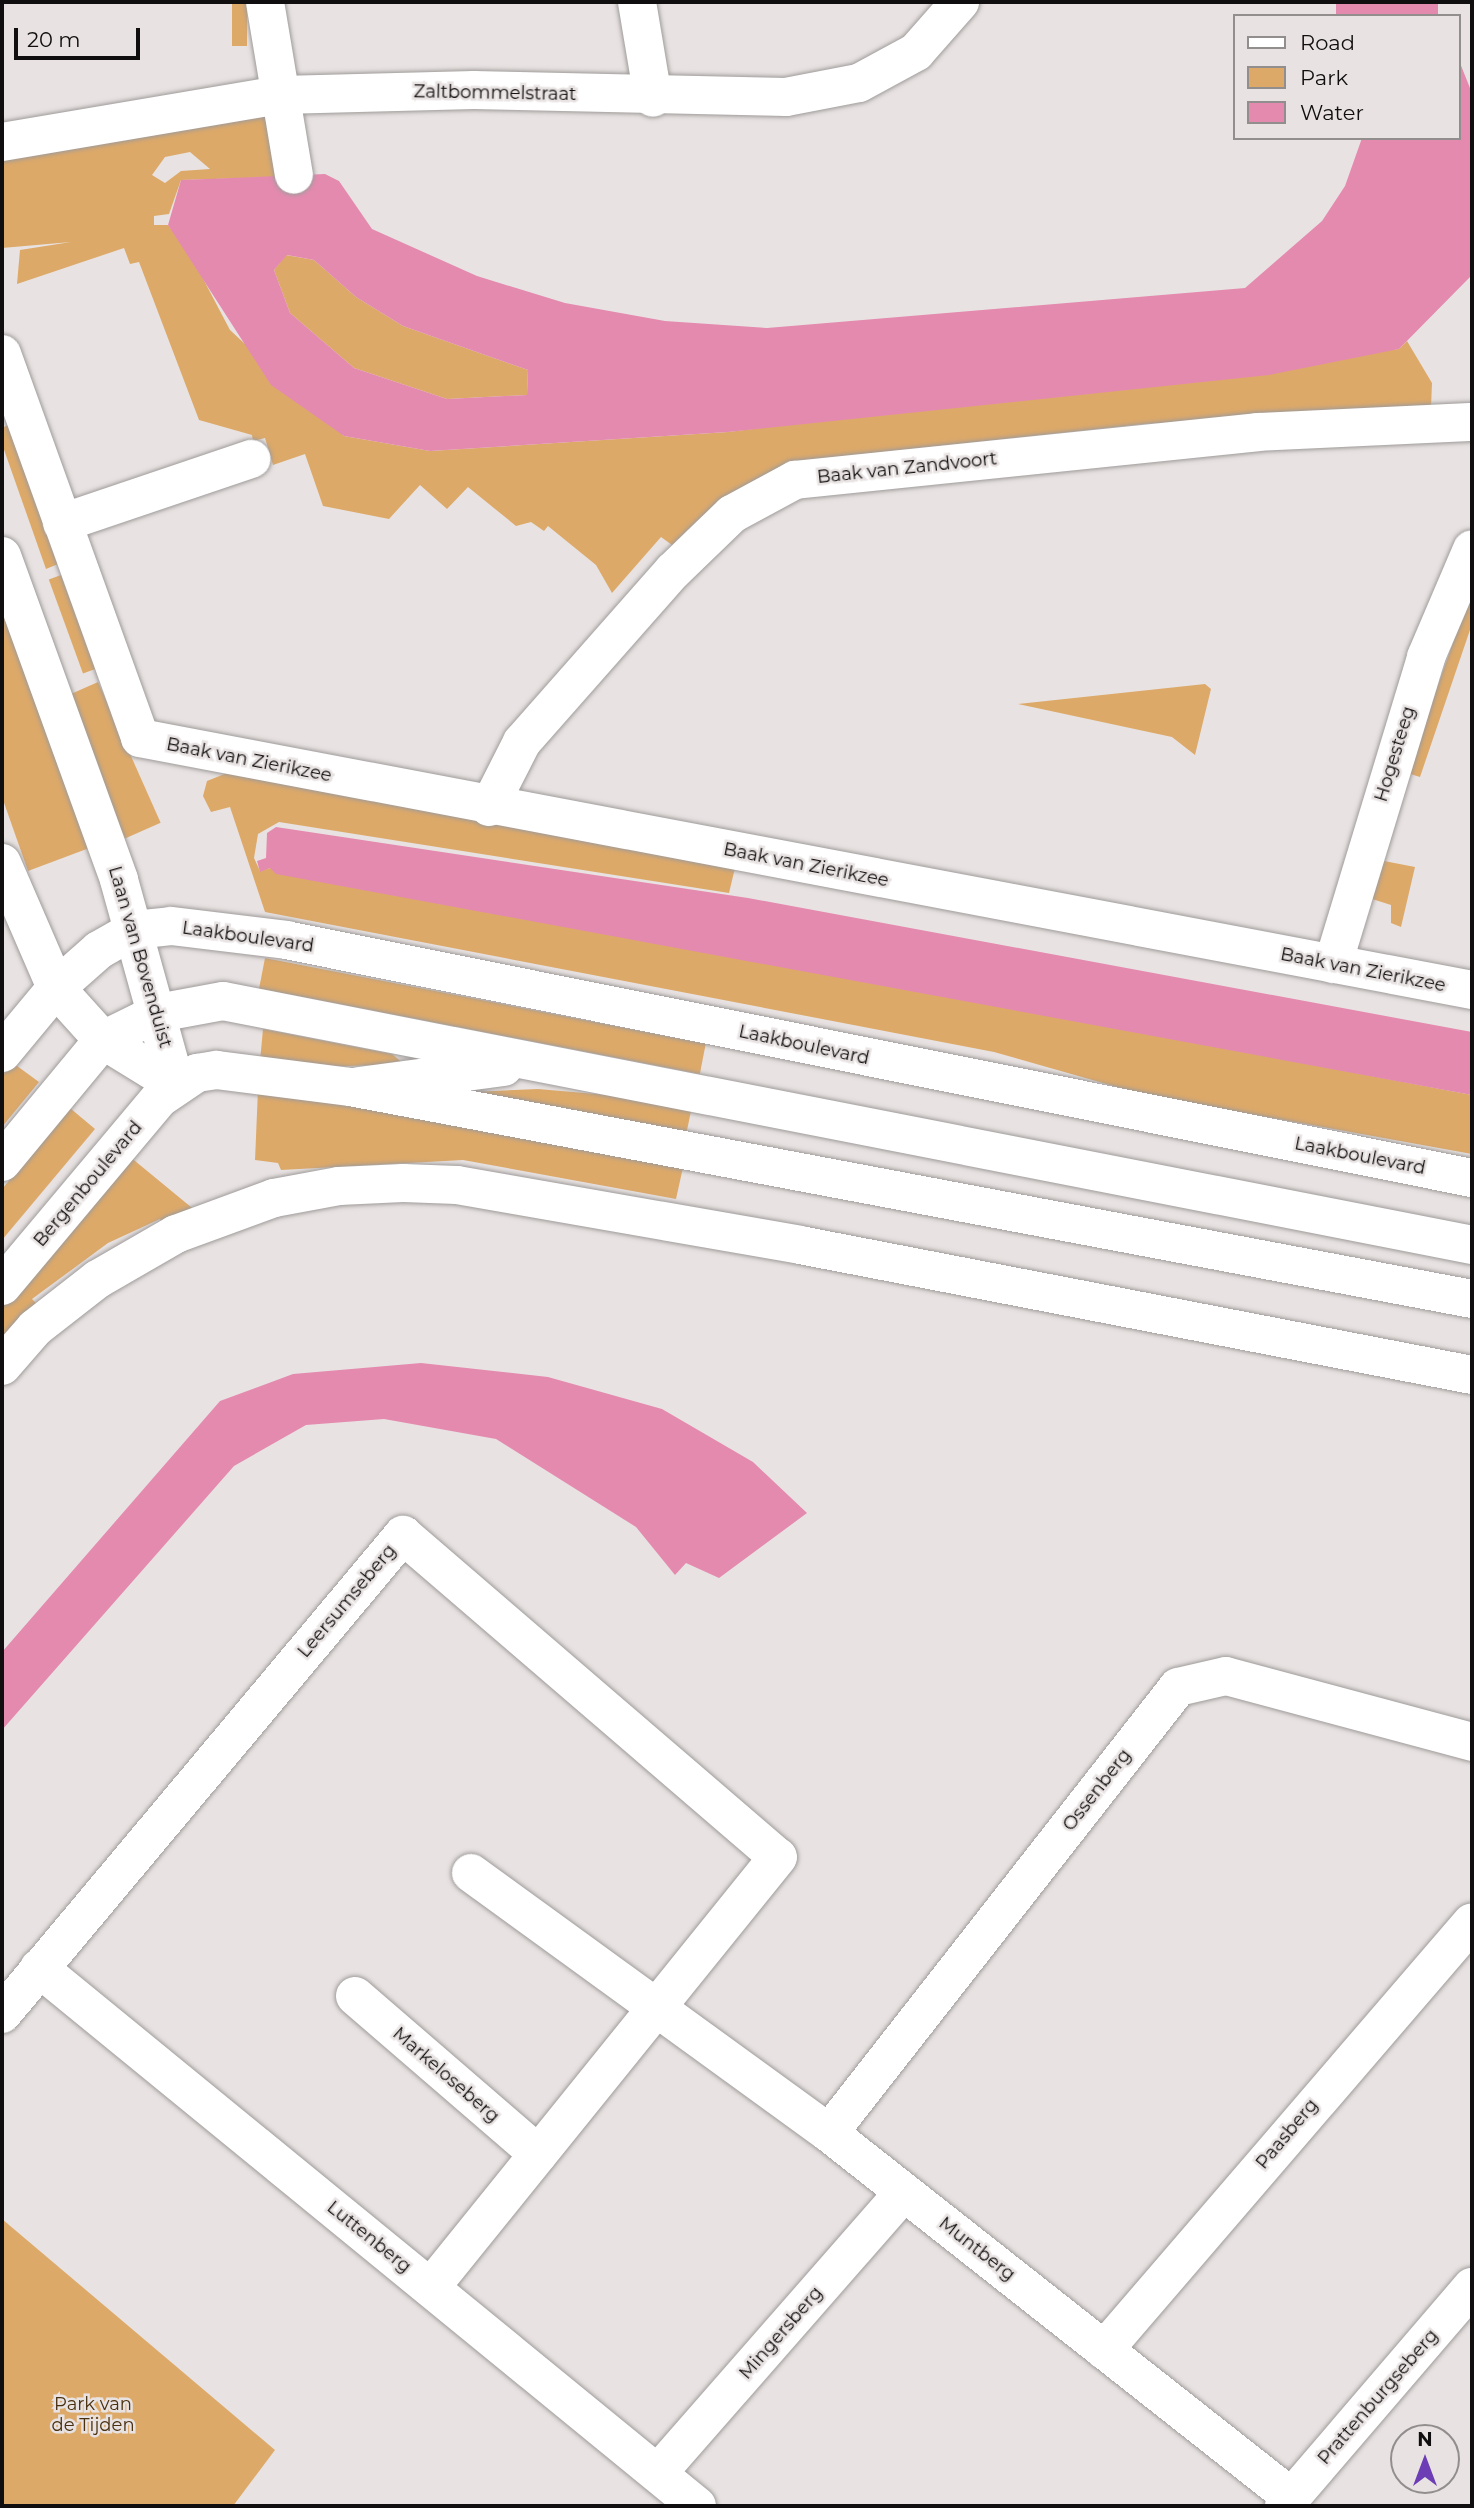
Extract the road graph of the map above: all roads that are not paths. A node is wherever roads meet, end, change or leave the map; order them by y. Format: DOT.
graph roads {
  1 [pos="265,2"];
  2 [pos="636,2"];
  3 [pos="960,2"];
  4 [pos="281,95"];
  5 [pos="653,98"];
  6 [pos="2,142"];
  7 [pos="294,175"];
  8 [pos="2,354"];
  9 [pos="1472,422"];
  10 [pos="251,459"];
  11 [pos="62,523"];
  12 [pos="1472,549"];
  13 [pos="2,556"];
  14 [pos="489,807"];
  15 [pos="2,863"];
  16 [pos="134,930"];
  17 [pos="1333,964"];
  18 [pos="56,988"];
  19 [pos="1472,990"];
  20 [pos="167,1010"];
  21 [pos="103,1040"];
  22 [pos="2,1053"];
  23 [pos="538,1063"];
  24 [pos="176,1085"];
  25 [pos="350,1087"];
  26 [pos="2,1162"];
  27 [pos="1472,1178"];
  28 [pos="1472,1245"];
  29 [pos="2,1286"];
  30 [pos="1472,1299"];
  31 [pos="2,1366"];
  32 [pos="1472,1375"];
  33 [pos="1472,1742"];
  34 [pos="471,1873"];
  35 [pos="1472,1922"];
  36 [pos="39,1968"];
  37 [pos="355,1996"];
  38 [pos="658,2007"];
  39 [pos="2,2014"];
  40 [pos="829,2133"];
  41 [pos="538,2154"];
  42 [pos="904,2192"];
  43 [pos="431,2287"];
  44 [pos="1472,2287"];
  45 [pos="1104,2350"];
  46 [pos="658,2473"];
  47 [pos="1288,2502"];
  48 [pos="698,2506"];
  1 -- 4 [label="street"];
  2 -- 5 [label="street"];
  3 -- 5 [label="street, Zaltbommelstraat"];
  4 -- 5 [label="street, Zaltbommelstraat"];
  4 -- 6 [label="street, Zaltbommelstraat"];
  4 -- 7 [label="street"];
  8 -- 11 [label="street"];
  9 -- 14 [label="street, Baak van Zandvoort"];
  10 -- 11 [label="street"];
  11 -- 14 [label="street, Baak van Zierikzee"];
  12 -- 17 [label="street, Hogesteeg"];
  13 -- 16 [label="street, Laan van Bovenduist"];
  14 -- 17 [label="street, Baak van Zierikzee"];
  15 -- 18 [label="street, Laan van Bovenduist"];
  16 -- 18 [label="street"];
  16 -- 20 [label="street, Laan van Bovenduist"];
  16 -- 27 [label="street, Laakboulevard"];
  17 -- 19 [label="street, Baak van Zierikzee"];
  18 -- 21 [label="street, Laan van Bovenduist"];
  18 -- 22 [label="street"];
  20 -- 21 [label="street"];
  20 -- 23 [label="street"];
  20 -- 24 [label="street, Laan van Bovenduist"];
  21 -- 24 [label="street, Laan van Bovenduist"];
  21 -- 26 [label="street"];
  23 -- 25 [label="street"];
  23 -- 28 [label="street"];
  24 -- 25 [label="street"];
  24 -- 29 [label="street, Bergenboulevard"];
  25 -- 30 [label="street"];
  31 -- 32 [label="street"];
  33 -- 40 [label="street, Ossenberg"];
  34 -- 38 [label="street"];
  35 -- 45 [label="street, Paasberg"];
  36 -- 38 [label="street, Leersumseberg"];
  36 -- 39 [label="street, Leersumseberg"];
  36 -- 43 [label="street, Luttenberg"];
  37 -- 41 [label="street, Markeloseberg"];
  38 -- 40 [label="street, Muntberg"];
  38 -- 41 [label="street"];
  40 -- 42 [label="street, Muntberg"];
  41 -- 43 [label="street"];
  42 -- 45 [label="street, Muntberg"];
  42 -- 46 [label="street, Mingersberg"];
  43 -- 46 [label="street, Luttenberg"];
  44 -- 47 [label="street, Prattenburgseberg"];
  45 -- 47 [label="street, Muntberg"];
  46 -- 48 [label="street, Luttenberg"];
}
